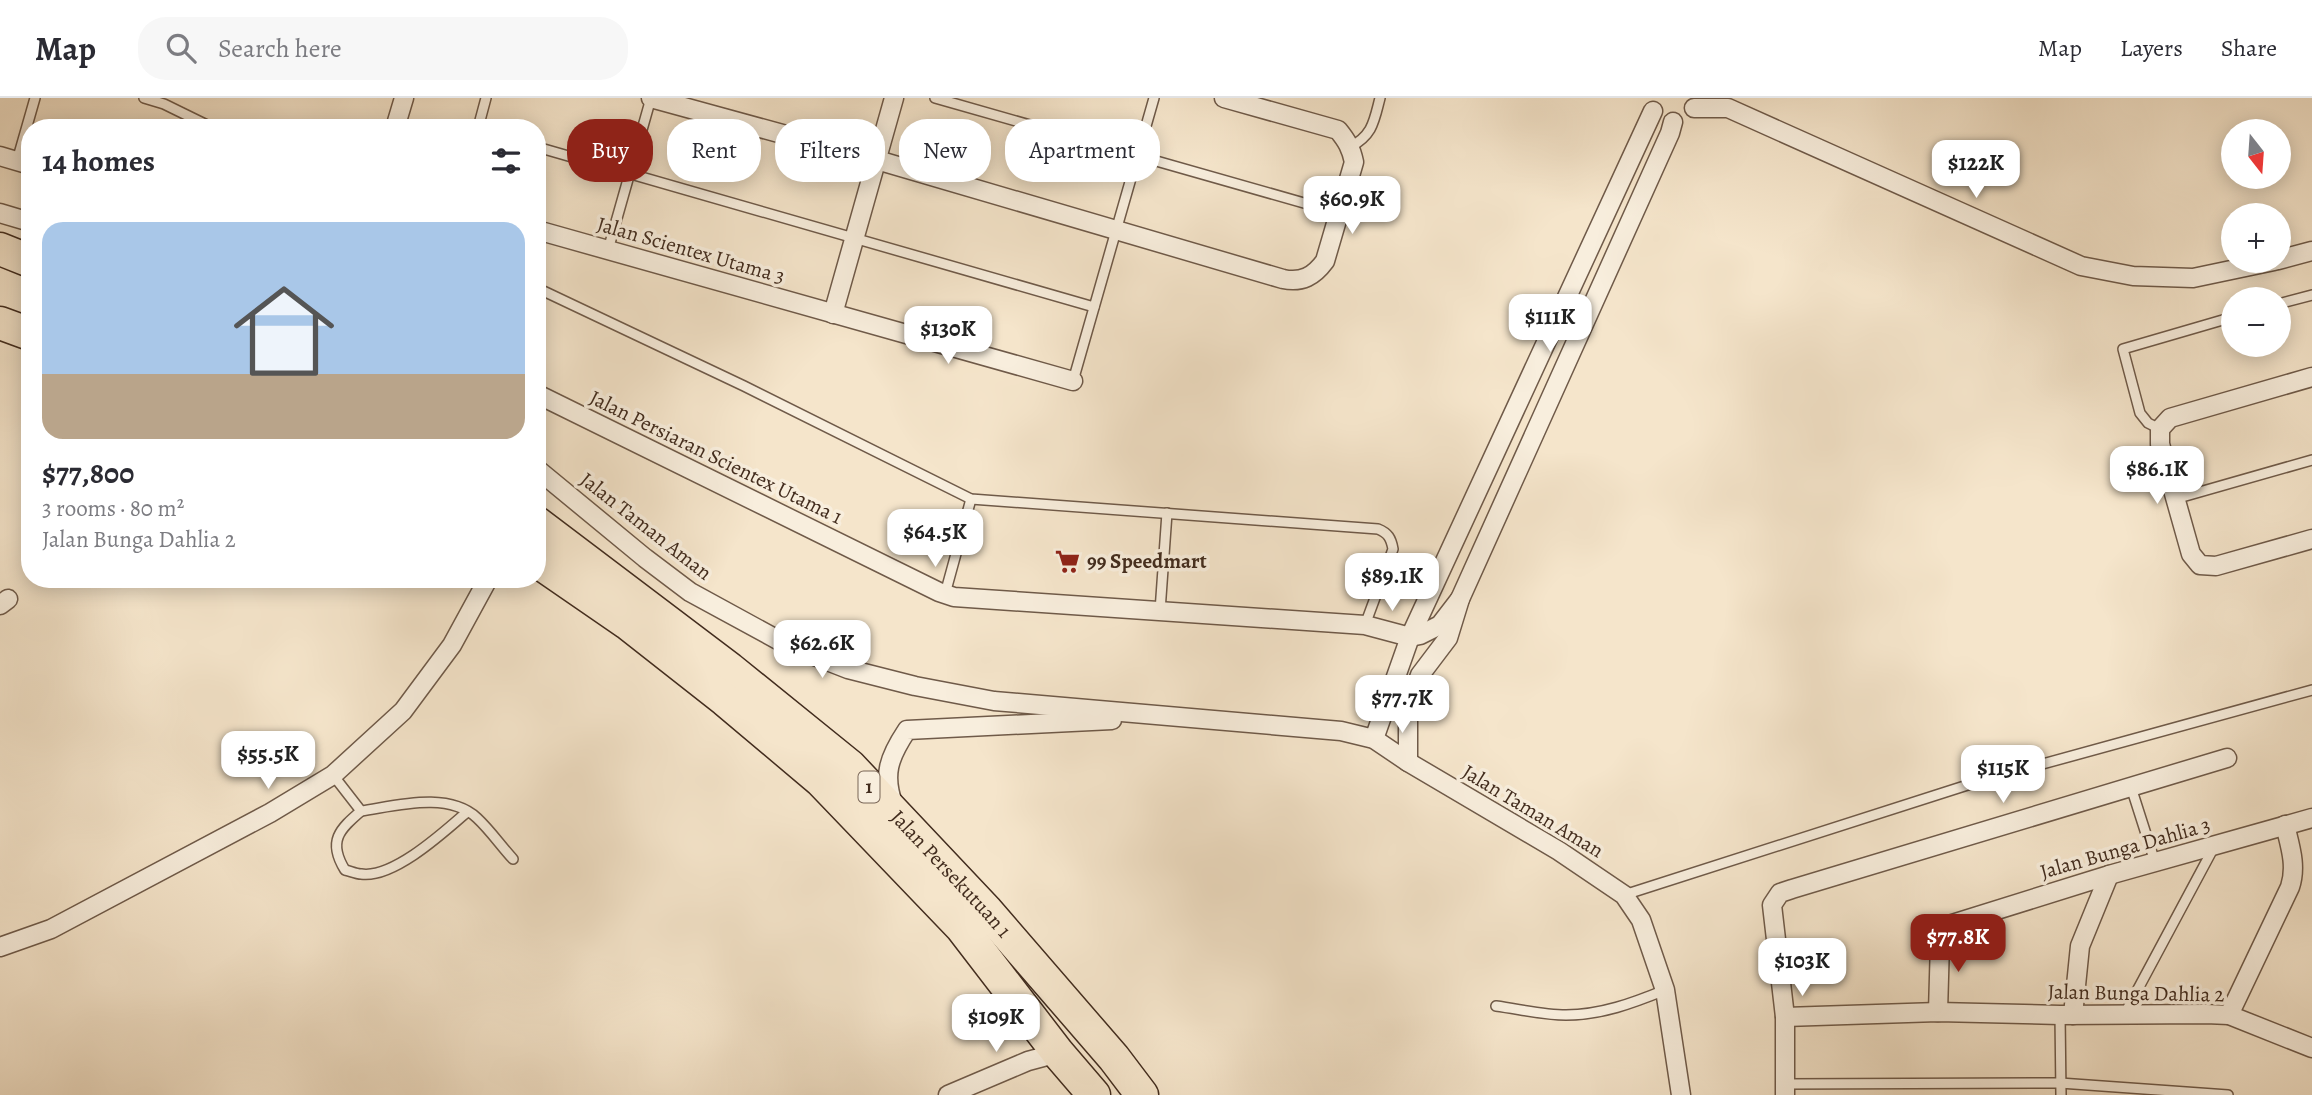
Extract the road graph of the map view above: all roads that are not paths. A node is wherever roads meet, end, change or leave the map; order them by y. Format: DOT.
graph roads {
  1 [pos="35,98"];
  2 [pos="144,98"];
  3 [pos="404,98"];
  4 [pos="486,98"];
  5 [pos="651,98"];
  6 [pos="894,98"];
  7 [pos="935,98"];
  8 [pos="1154,98"];
  9 [pos="1224,98"];
  10 [pos="1380,98"];
  11 [pos="1695,103"];
  12 [pos="1651,104"];
  13 [pos="28,119"];
  14 [pos="195,119"];
  15 [pos="398,119"];
  16 [pos="480,119"];
  17 [pos="645,119"];
  18 [pos="1008,119"];
  19 [pos="1148,119"];
  20 [pos="1673,122"];
  21 [pos="885,131"];
  22 [pos="775,132"];
  23 [pos="21,142"];
  24 [pos="1348,143"];
  25 [pos="546,150"];
  26 [pos="567,156"];
  27 [pos="15,161"];
  28 [pos="885,162"];
  29 [pos="1160,162"];
  30 [pos="653,181"];
  31 [pos="627,182"];
  32 [pos="871,182"];
  33 [pos="1130,182"];
  34 [pos="0,213"];
  35 [pos="1339,213"];
  36 [pos="21,219"];
  37 [pos="1116,230"];
  38 [pos="546,233"];
  39 [pos="855,238"];
  40 [pos="0,249"];
  41 [pos="608,250"];
  42 [pos="2312,251"];
  43 [pos="2291,256"];
  44 [pos="21,257"];
  45 [pos="2221,272"];
  46 [pos="546,292"];
  47 [pos="2312,295"];
  48 [pos="2291,301"];
  49 [pos="1094,307"];
  50 [pos="833,314"];
  51 [pos="2221,320"];
  52 [pos="0,323"];
  53 [pos="21,331"];
  54 [pos="2312,377"];
  55 [pos="1073,381"];
  56 [pos="546,398"];
  57 [pos="2165,424"];
  58 [pos="2312,460"];
  59 [pos="546,476"];
  60 [pos="971,499"];
  61 [pos="2175,499"];
  62 [pos="1167,513"];
  63 [pos="546,530"];
  64 [pos="2312,539"];
  65 [pos="546,567"];
  66 [pos="483,588"];
  67 [pos="945,594"];
  68 [pos="1460,599"];
  69 [pos="1160,611"];
  70 [pos="1365,625"];
  71 [pos="1410,637"];
  72 [pos="2312,690"];
  73 [pos="1175,717"];
  74 [pos="1374,739"];
  75 [pos="2227,758"];
  76 [pos="1408,762"];
  77 [pos="333,775"];
  78 [pos="2130,788"];
  79 [pos="361,811"];
  80 [pos="467,812"];
  81 [pos="2312,818"];
  82 [pos="899,820"];
  83 [pos="2285,825"];
  84 [pos="2215,845"];
  85 [pos="513,859"];
  86 [pos="2155,862"];
  87 [pos="2109,875"];
  88 [pos="1623,895"];
  89 [pos="0,947"];
  90 [pos="1665,990"];
  91 [pos="1496,1006"];
  92 [pos="1938,1012"];
  93 [pos="2124,1014"];
  94 [pos="2067,1015"];
  95 [pos="2229,1015"];
  96 [pos="1785,1017"];
  97 [pos="2312,1048"];
  98 [pos="1058,1053"];
  99 [pos="2060,1083"];
  100 [pos="1785,1089"];
  101 [pos="948,1095"];
  102 [pos="1094,1095"];
  103 [pos="1142,1095"];
  104 [pos="1681,1095"];
  105 [pos="2061,1095"];
  106 [pos="2228,1095"];
  1 -- 13 [label="lane"];
  2 -- 14 [label="lane"];
  3 -- 15 [label="street"];
  4 -- 16 [label="lane"];
  5 -- 17 [label="lane"];
  5 -- 22 [label="street"];
  6 -- 21 [label="street"];
  7 -- 18 [label="lane"];
  8 -- 19 [label="lane"];
  9 -- 24 [label="street"];
  10 -- 24 [label="lane"];
  11 -- 20 [label="street"];
  11 -- 45 [label="street"];
  12 -- 20 [label="street"];
  12 -- 71 [label="street"];
  20 -- 68 [label="street"];
  23 -- 27 [label="lane"];
  24 -- 35 [label="street"];
  25 -- 26 [label="lane"];
  28 -- 37 [label="street"];
  29 -- 35 [label="lane"];
  30 -- 39 [label="lane"];
  31 -- 41 [label="lane"];
  32 -- 39 [label="street"];
  33 -- 37 [label="lane"];
  34 -- 36 [label="street"];
  35 -- 37 [label="street"];
  37 -- 49 [label="lane"];
  38 -- 41 [label="street, Jalan Scientex Utama 3"];
  39 -- 49 [label="lane"];
  39 -- 50 [label="street"];
  40 -- 44 [label="highway"];
  41 -- 50 [label="street, Jalan Scientex Utama 3"];
  42 -- 43 [label="street"];
  46 -- 60 [label="lane"];
  47 -- 48 [label="lane"];
  49 -- 55 [label="lane"];
  50 -- 55 [label="street, Jalan Scientex Utama 3"];
  51 -- 57 [label="lane"];
  52 -- 53 [label="highway"];
  54 -- 57 [label="street"];
  56 -- 67 [label="street, Jalan Persiaran Scientex Utama 1"];
  57 -- 61 [label="street"];
  58 -- 61 [label="lane"];
  59 -- 73 [label="street, Jalan Taman Aman"];
  60 -- 62 [label="lane"];
  60 -- 67 [label="lane"];
  61 -- 64 [label="street"];
  62 -- 69 [label="lane"];
  62 -- 70 [label="lane"];
  63 -- 82 [label="highway, Jalan Persekutuan 1 / 1"];
  65 -- 98 [label="highway, Jalan Persekutuan 1 / 1"];
  66 -- 77 [label="street"];
  67 -- 69 [label="street, Jalan Persiaran Scientex Utama 1"];
  68 -- 71 [label="street"];
  68 -- 76 [label="street"];
  69 -- 70 [label="street, Jalan Persiaran Scientex Utama 1"];
  70 -- 71 [label="street, Jalan Persiaran Scientex Utama 1"];
  71 -- 74 [label="street"];
  72 -- 88 [label="lane"];
  73 -- 74 [label="street, Jalan Taman Aman"];
  73 -- 82 [label="street, Jalan Taman Aman"];
  74 -- 76 [label="street, Jalan Taman Aman"];
  75 -- 78 [label="street"];
  76 -- 88 [label="street, Jalan Taman Aman"];
  77 -- 79 [label="lane"];
  77 -- 89 [label="street"];
  78 -- 86 [label="lane"];
  78 -- 96 [label="street"];
  79 -- 80 [label="lane"];
  79 -- 80 [label="lane"];
  80 -- 85 [label="lane"];
  81 -- 83 [label="street, Jalan Bunga Dahlia 3"];
  82 -- 103 [label="highway, Jalan Persekutuan 1 / 1"];
  83 -- 84 [label="street, Jalan Bunga Dahlia 3"];
  83 -- 95 [label="street"];
  84 -- 86 [label="street, Jalan Bunga Dahlia 3"];
  84 -- 93 [label="lane"];
  86 -- 87 [label="street, Jalan Bunga Dahlia 3"];
  87 -- 92 [label="street, Jalan Bunga Dahlia 3"];
  87 -- 94 [label="street"];
  88 -- 90 [label="street, Jalan Taman Aman"];
  90 -- 91 [label="lane"];
  90 -- 104 [label="street, Jalan Taman Aman"];
  92 -- 94 [label="street, Jalan Bunga Dahlia 2"];
  92 -- 96 [label="street, Jalan Bunga Dahlia 2"];
  93 -- 94 [label="street, Jalan Bunga Dahlia 2"];
  93 -- 95 [label="street, Jalan Bunga Dahlia 2"];
  94 -- 99 [label="lane"];
  95 -- 97 [label="street, Jalan Bunga Dahlia 2"];
  96 -- 100 [label="street"];
  98 -- 101 [label="street"];
  98 -- 102 [label="highway, Jalan Persekutuan 1 / 1"];
  99 -- 100 [label="lane"];
  99 -- 105 [label="lane"];
  99 -- 106 [label="lane"];
}
